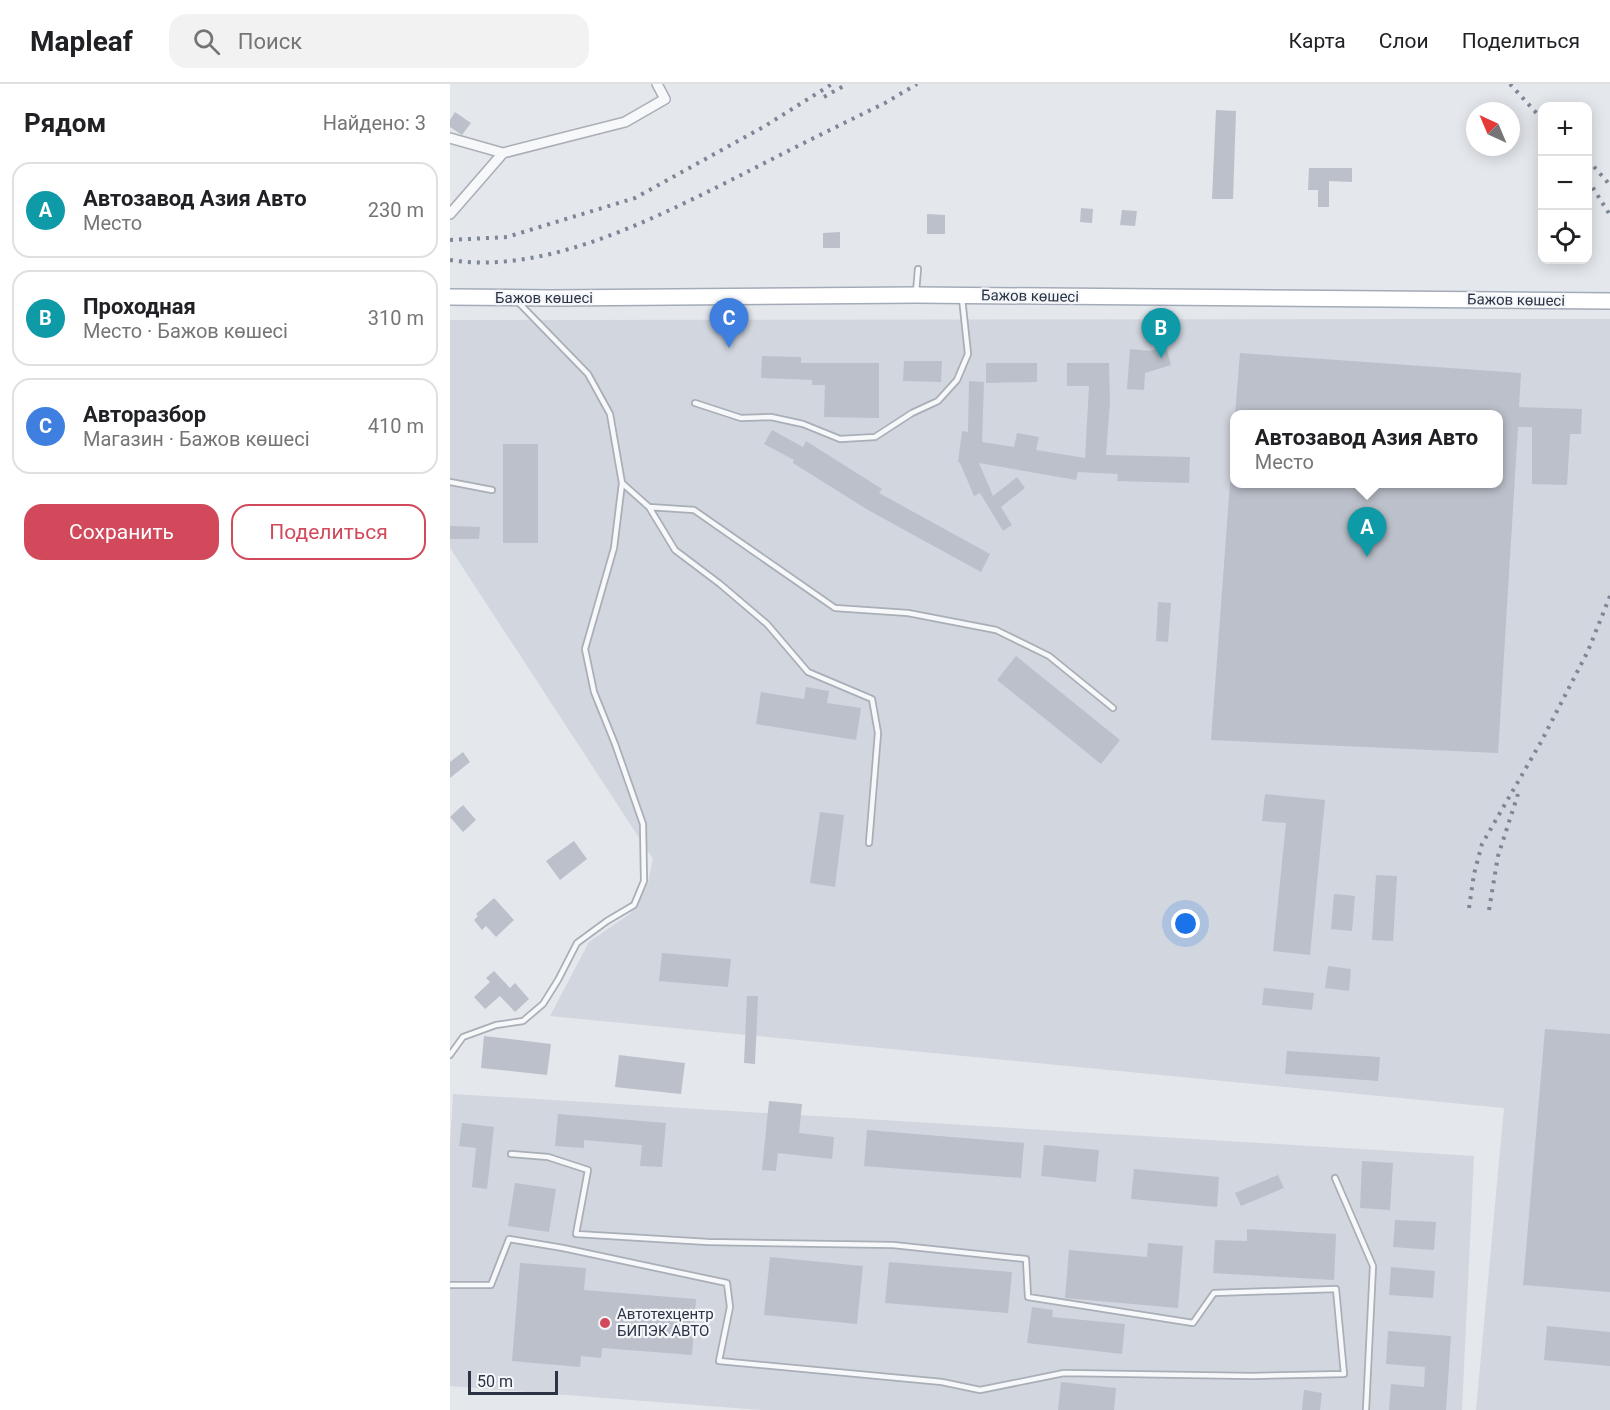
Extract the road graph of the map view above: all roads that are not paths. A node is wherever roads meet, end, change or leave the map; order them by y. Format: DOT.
graph roads {
  1 [pos="657,84"];
  2 [pos="450,138"];
  3 [pos="503,153"];
  4 [pos="450,214"];
  5 [pos="918,269"];
  6 [pos="916,295"];
  7 [pos="962,295"];
  8 [pos="450,297"];
  9 [pos="514,298"];
  10 [pos="1610,301"];
  11 [pos="695,403"];
  12 [pos="450,482"];
  13 [pos="622,483"];
  14 [pos="492,490"];
  15 [pos="649,507"];
  16 [pos="1113,708"];
  17 [pos="869,843"];
  18 [pos="450,1055"];
  19 [pos="511,1154"];
  20 [pos="1335,1178"];
  21 [pos="450,1285"];
  22 [pos="1366,1410"];
  1 -- 3 [label="street"];
  2 -- 3 [label="street"];
  3 -- 4 [label="street"];
  5 -- 6 [label="lane"];
  6 -- 7 [label="main road, Бажов көшесі"];
  6 -- 9 [label="main road, Бажов көшесі"];
  7 -- 10 [label="main road, Бажов көшесі"];
  7 -- 11 [label="lane"];
  8 -- 9 [label="main road, Бажов көшесі"];
  9 -- 13 [label="lane"];
  12 -- 14 [label="lane"];
  13 -- 15 [label="lane"];
  13 -- 18 [label="lane"];
  15 -- 16 [label="lane"];
  15 -- 17 [label="lane"];
  19 -- 21 [label="lane"];
  20 -- 22 [label="lane"];
}
